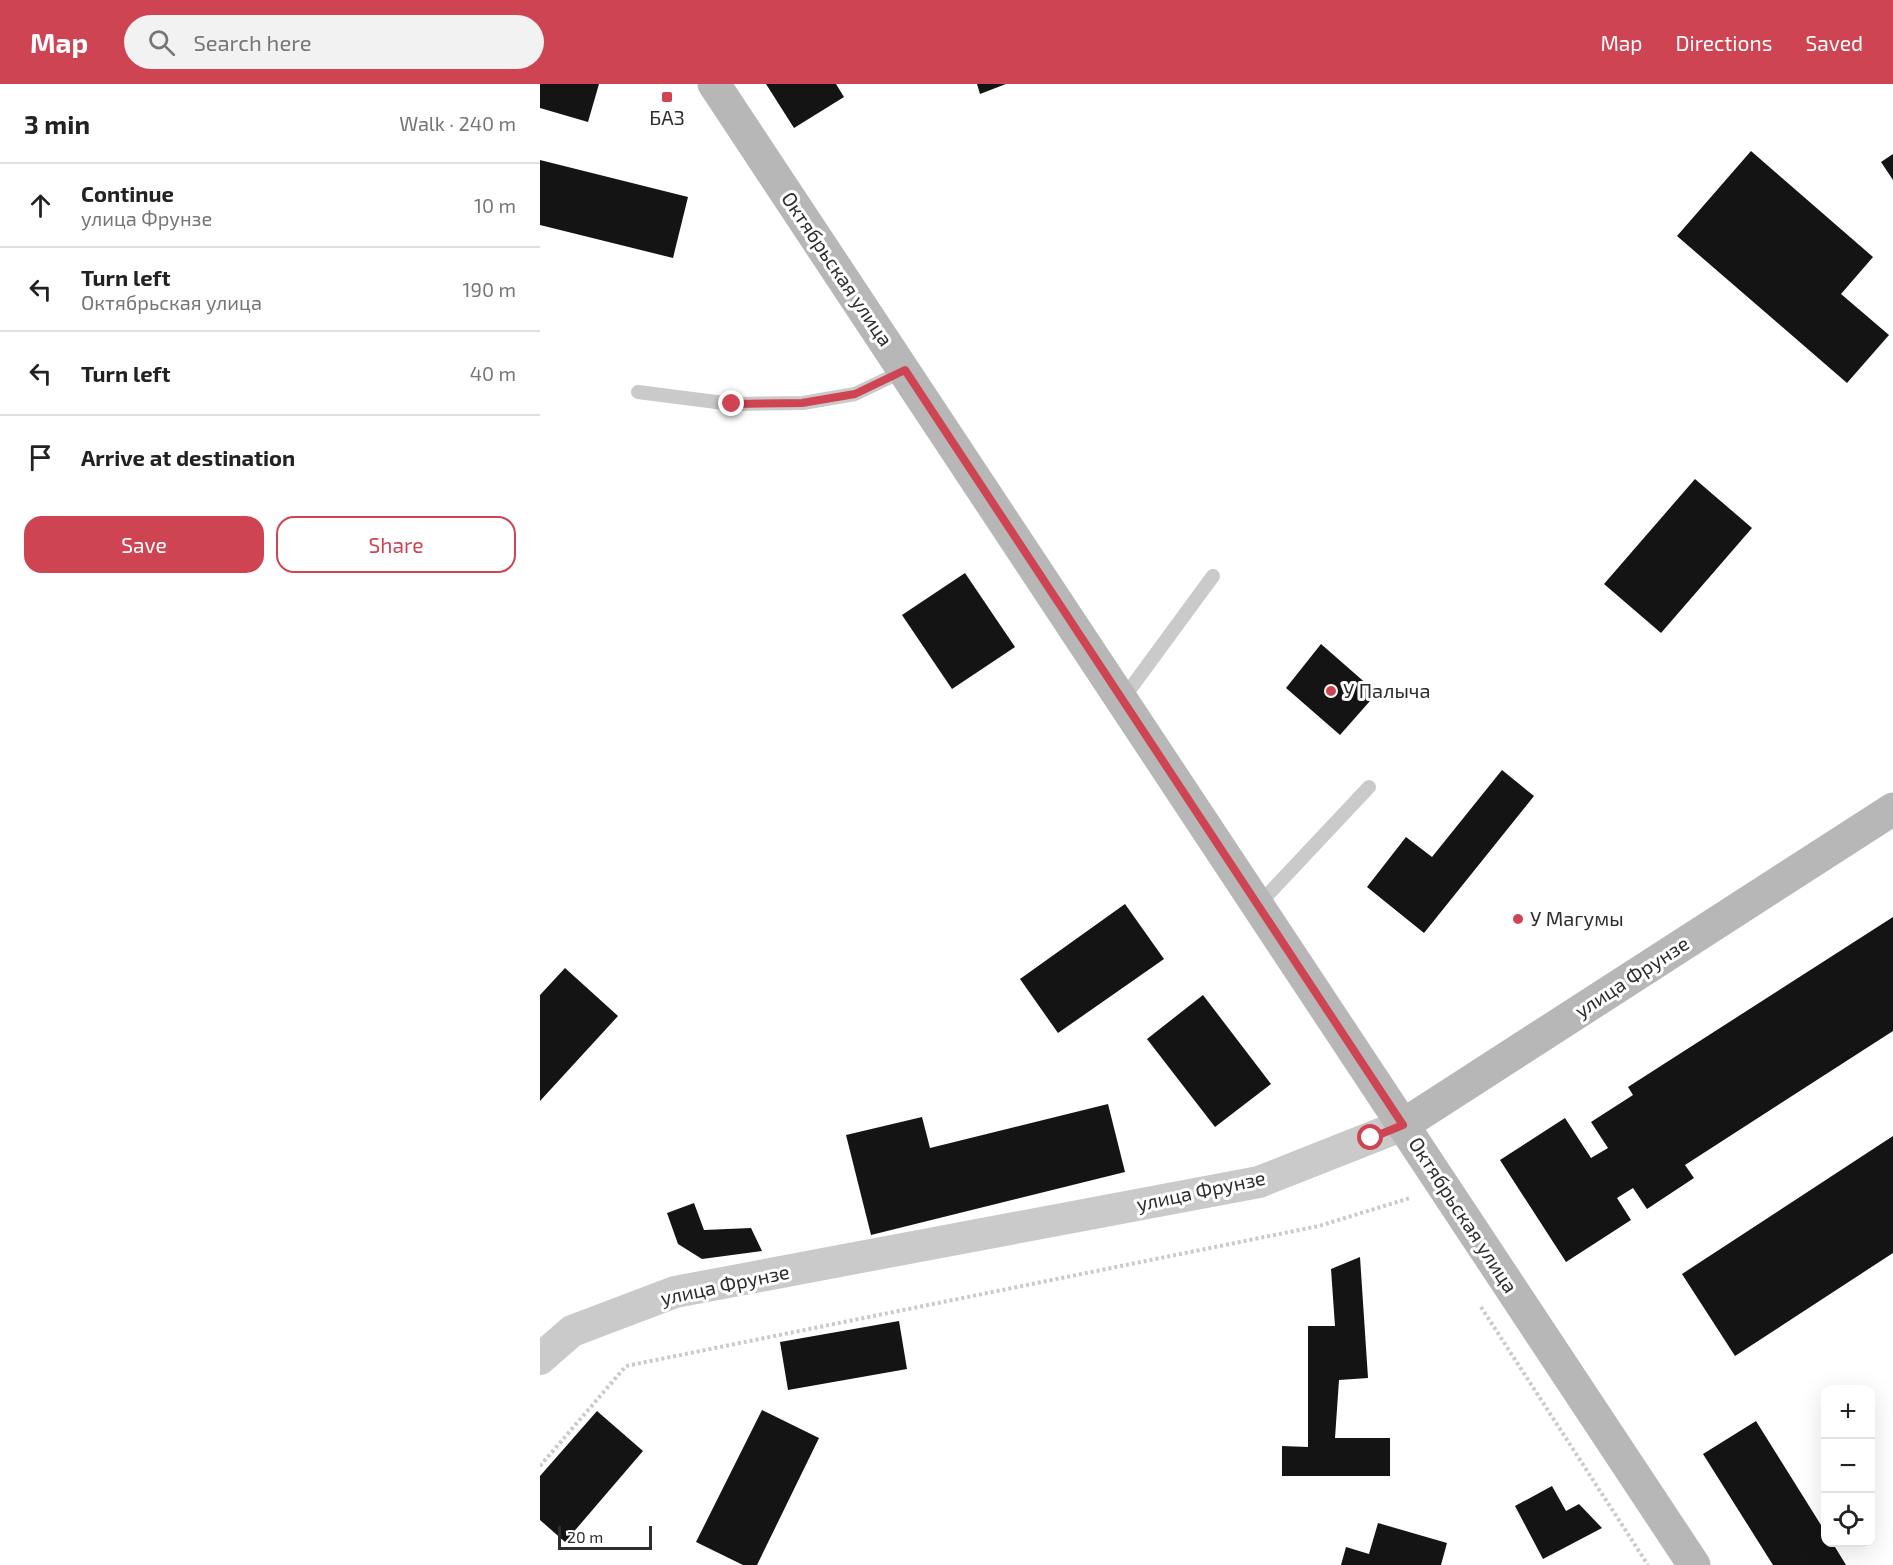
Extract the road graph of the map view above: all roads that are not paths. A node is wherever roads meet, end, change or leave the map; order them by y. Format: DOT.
graph roads {
  1 [pos="714,84"];
  2 [pos="905,370"];
  3 [pos="638,392"];
  4 [pos="1213,576"];
  5 [pos="1122,700"];
  6 [pos="1369,787"];
  7 [pos="1893,809"];
  8 [pos="1258,905"];
  9 [pos="1403,1125"];
  10 [pos="540,1359"];
  11 [pos="1694,1565"];
  1 -- 2 [label="main road, Октябрьская улица"];
  2 -- 3 [label="lane"];
  2 -- 5 [label="main road, Октябрьская улица"];
  4 -- 5 [label="lane"];
  5 -- 8 [label="main road, Октябрьская улица"];
  6 -- 8 [label="lane"];
  7 -- 9 [label="main road, улица Фрунзе"];
  8 -- 9 [label="main road, Октябрьская улица"];
  9 -- 10 [label="street, улица Фрунзе"];
  9 -- 11 [label="main road, Октябрьская улица"];
}
